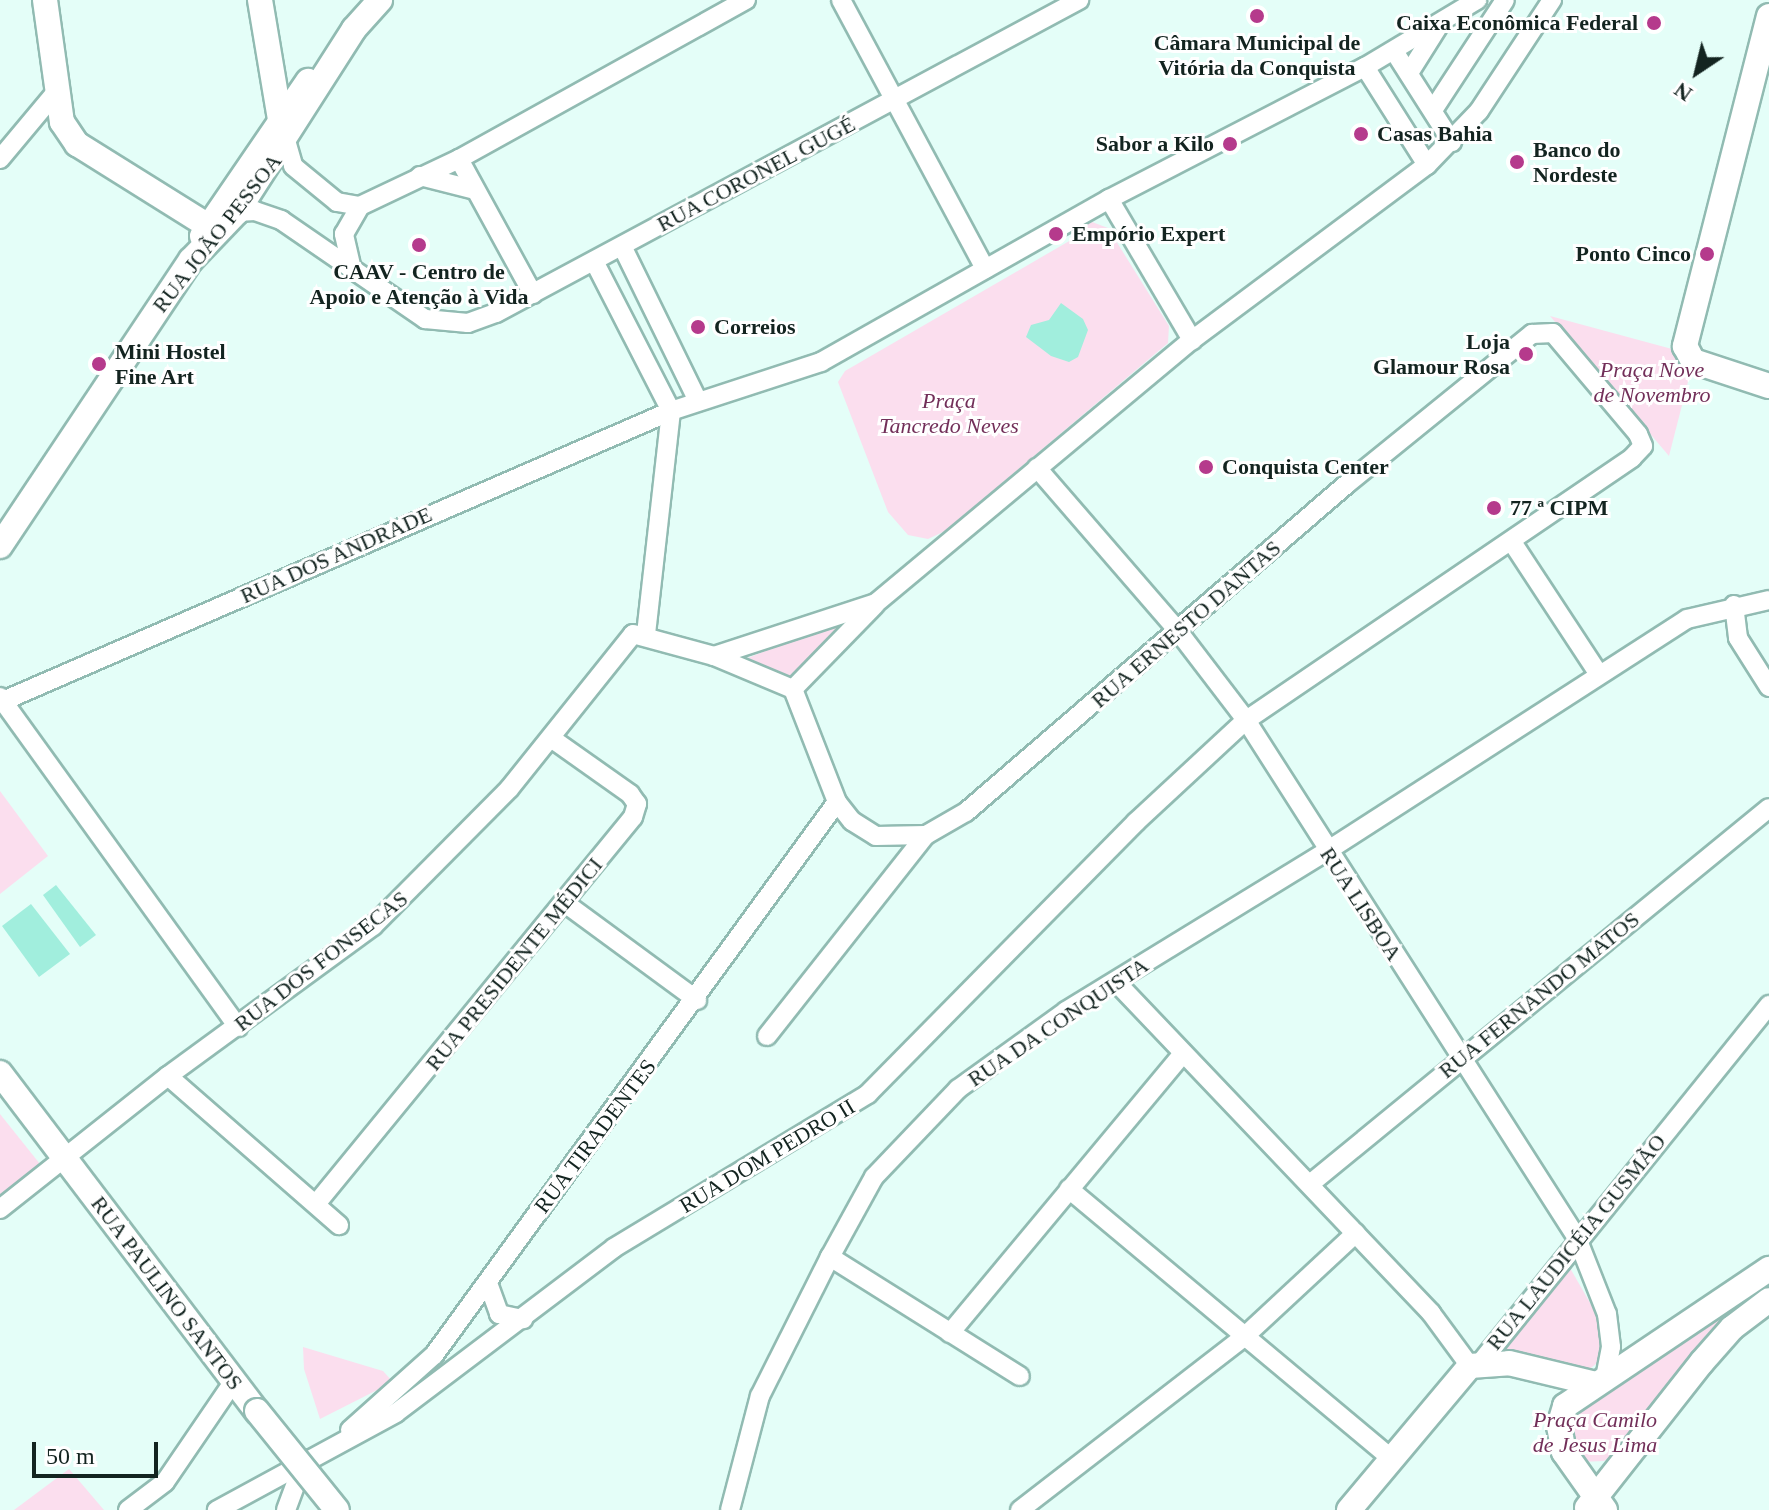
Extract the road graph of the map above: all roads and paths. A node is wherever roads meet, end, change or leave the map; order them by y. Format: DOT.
graph roads {
  1 [pos="45,0"];
  2 [pos="260,0"];
  3 [pos="380,0"];
  4 [pos="746,0"];
  5 [pos="841,0"];
  6 [pos="1079,0"];
  7 [pos="1477,0"];
  8 [pos="1505,0"];
  9 [pos="1552,0"];
  10 [pos="1446,12"];
  11 [pos="1769,16"];
  12 [pos="354,29"];
  13 [pos="1394,51"];
  14 [pos="274,70"];
  15 [pos="316,70"];
  16 [pos="1357,71"];
  17 [pos="1409,73"];
  18 [pos="56,92"];
  19 [pos="896,99"];
  20 [pos="1433,110"];
  21 [pos="280,119"];
  22 [pos="1452,142"];
  23 [pos="286,143"];
  24 [pos="0,159"];
  25 [pos="459,159"];
  26 [pos="1427,165"];
  27 [pos="420,176"];
  28 [pos="475,190"];
  29 [pos="1109,199"];
  30 [pos="360,206"];
  31 [pos="237,212"];
  32 [pos="208,226"];
  33 [pos="622,246"];
  34 [pos="191,260"];
  35 [pos="594,261"];
  36 [pos="351,265"];
  37 [pos="985,269"];
  38 [pos="533,294"];
  39 [pos="1192,340"];
  40 [pos="1521,341"];
  41 [pos="1769,386"];
  42 [pos="698,401"];
  43 [pos="671,411"];
  44 [pos="1037,468"];
  45 [pos="1512,542"];
  46 [pos="0,546"];
  47 [pos="1769,600"];
  48 [pos="876,603"];
  49 [pos="1734,605"];
  50 [pos="1178,631"];
  51 [pos="646,634"];
  52 [pos="714,656"];
  53 [pos="1598,673"];
  54 [pos="1769,687"];
  55 [pos="793,689"];
  56 [pos="2,699"];
  57 [pos="1246,720"];
  58 [pos="551,738"];
  59 [pos="837,802"];
  60 [pos="1769,808"];
  61 [pos="926,835"];
  62 [pos="1327,851"];
  63 [pos="565,903"];
  64 [pos="1116,982"];
  65 [pos="697,1000"];
  66 [pos="1769,1005"];
  67 [pos="238,1027"];
  68 [pos="767,1036"];
  69 [pos="1183,1053"];
  70 [pos="1462,1057"];
  71 [pos="0,1073"];
  72 [pos="168,1076"];
  73 [pos="65,1160"];
  74 [pos="1310,1184"];
  75 [pos="1069,1189"];
  76 [pos="316,1204"];
  77 [pos="0,1209"];
  78 [pos="339,1225"];
  79 [pos="1356,1233"];
  80 [pos="1577,1238"];
  81 [pos="830,1257"];
  82 [pos="1769,1269"];
  83 [pos="488,1283"];
  84 [pos="1769,1300"];
  85 [pos="523,1319"];
  86 [pos="950,1333"];
  87 [pos="1245,1336"];
  88 [pos="1475,1364"];
  89 [pos="1020,1376"];
  90 [pos="234,1381"];
  91 [pos="1601,1381"];
  92 [pos="328,1448"];
  93 [pos="1391,1458"];
  94 [pos="305,1459"];
  95 [pos="1573,1467"];
  96 [pos="1616,1467"];
  97 [pos="1595,1506"];
  98 [pos="224,1507"];
  99 [pos="128,1510"];
  100 [pos="254,1510"];
  101 [pos="286,1510"];
  102 [pos="337,1510"];
  103 [pos="730,1510"];
  104 [pos="1020,1510"];
  105 [pos="1349,1510"];
  1 -- 18 [label="main road"];
  2 -- 14 [label="main road"];
  3 -- 12 [label="main road, RUA JOÃO PESSOA"];
  4 -- 25 [label="street"];
  5 -- 19 [label="street"];
  6 -- 19 [label="street, RUA CORONEL GUGÉ"];
  7 -- 10 [label="street"];
  8 -- 20 [label="street"];
  9 -- 22 [label="street"];
  10 -- 13 [label="street"];
  10 -- 17 [label="street"];
  11 -- 41 [label="main road"];
  12 -- 15 [label="main road"];
  12 -- 23 [label="main road, RUA JOÃO PESSOA"];
  13 -- 16 [label="street"];
  13 -- 17 [label="street"];
  14 -- 15 [label="main road"];
  14 -- 21 [label="main road"];
  15 -- 21 [label="main road"];
  16 -- 26 [label="street"];
  16 -- 29 [label="street"];
  17 -- 20 [label="street"];
  18 -- 24 [label="street"];
  18 -- 32 [label="main road"];
  19 -- 33 [label="street, RUA CORONEL GUGÉ"];
  19 -- 37 [label="street"];
  20 -- 22 [label="street"];
  21 -- 23 [label="street"];
  21 -- 32 [label="main road"];
  22 -- 26 [label="street"];
  23 -- 30 [label="street"];
  23 -- 31 [label="main road, RUA JOÃO PESSOA"];
  25 -- 27 [label="street"];
  25 -- 28 [label="street"];
  26 -- 39 [label="street"];
  27 -- 28 [label="street"];
  27 -- 30 [label="street"];
  28 -- 38 [label="street"];
  29 -- 37 [label="street"];
  29 -- 39 [label="street"];
  30 -- 36 [label="street"];
  31 -- 32 [label="main road"];
  31 -- 34 [label="main road, RUA JOÃO PESSOA"];
  31 -- 36 [label="street"];
  32 -- 34 [label="main road"];
  33 -- 35 [label="street, RUA CORONEL GUGÉ"];
  33 -- 42 [label="street"];
  34 -- 46 [label="main road, RUA JOÃO PESSOA"];
  35 -- 38 [label="street, RUA CORONEL GUGÉ"];
  35 -- 43 [label="street"];
  36 -- 38 [label="street, RUA CORONEL GUGÉ"];
  37 -- 42 [label="street, RUA DOS ANDRADE"];
  39 -- 44 [label="street"];
  40 -- 45 [label="street, RUA DOM PEDRO II"];
  40 -- 50 [label="street, RUA ERNESTO DANTAS"];
  42 -- 43 [label="street, RUA DOS ANDRADE"];
  43 -- 51 [label="street"];
  43 -- 56 [label="street, RUA DOS ANDRADE"];
  44 -- 48 [label="street"];
  44 -- 50 [label="street, RUA LISBOA"];
  45 -- 53 [label="street"];
  45 -- 57 [label="street, RUA DOM PEDRO II"];
  47 -- 49 [label="street, RUA DA CONQUISTA"];
  48 -- 52 [label="street"];
  48 -- 55 [label="street"];
  49 -- 53 [label="street, RUA DA CONQUISTA"];
  49 -- 54 [label="street"];
  50 -- 57 [label="street, RUA LISBOA"];
  50 -- 61 [label="street, RUA ERNESTO DANTAS"];
  51 -- 52 [label="street"];
  51 -- 58 [label="street, RUA DOS FONSECAS"];
  52 -- 55 [label="street"];
  53 -- 62 [label="street, RUA DA CONQUISTA"];
  55 -- 59 [label="street"];
  56 -- 67 [label="street"];
  57 -- 62 [label="street, RUA LISBOA"];
  57 -- 85 [label="street, RUA DOM PEDRO II"];
  58 -- 63 [label="street, RUA PRESIDENTE MÉDICI"];
  58 -- 67 [label="street, RUA DOS FONSECAS"];
  59 -- 61 [label="street, RUA ERNESTO DANTAS"];
  59 -- 65 [label="street, RUA TIRADENTES"];
  60 -- 70 [label="street, RUA FERNANDO MATOS"];
  61 -- 68 [label="street"];
  62 -- 64 [label="street, RUA DA CONQUISTA"];
  62 -- 70 [label="street, RUA LISBOA"];
  63 -- 65 [label="street"];
  63 -- 76 [label="street, RUA PRESIDENTE MÉDICI"];
  64 -- 69 [label="street"];
  64 -- 81 [label="street, RUA DA CONQUISTA"];
  65 -- 83 [label="street, RUA TIRADENTES"];
  66 -- 80 [label="street, RUA LAUDICÉIA GUSMÃO"];
  67 -- 72 [label="street, RUA DOS FONSECAS"];
  69 -- 74 [label="street"];
  69 -- 75 [label="street"];
  70 -- 74 [label="street, RUA FERNANDO MATOS"];
  70 -- 80 [label="street, RUA LISBOA"];
  71 -- 73 [label="main road, RUA PAULINO SANTOS"];
  72 -- 73 [label="street, RUA DOS FONSECAS"];
  72 -- 76 [label="street"];
  73 -- 77 [label="street, RUA DOS FONSECAS"];
  73 -- 90 [label="main road, RUA PAULINO SANTOS"];
  74 -- 79 [label="street"];
  75 -- 86 [label="street"];
  75 -- 87 [label="street"];
  76 -- 78 [label="street"];
  79 -- 87 [label="street"];
  79 -- 88 [label="street"];
  80 -- 88 [label="street, RUA LAUDICÉIA GUSMÃO"];
  80 -- 91 [label="street, RUA LISBOA"];
  81 -- 86 [label="street"];
  81 -- 103 [label="street, RUA DA CONQUISTA"];
  82 -- 91 [label="main road"];
  83 -- 85 [label="street"];
  83 -- 92 [label="street, RUA TIRADENTES"];
  84 -- 96 [label="main road"];
  85 -- 92 [label="street, RUA DOM PEDRO II"];
  86 -- 89 [label="street"];
  87 -- 93 [label="street"];
  87 -- 104 [label="street"];
  88 -- 91 [label="main road"];
  88 -- 93 [label="main road, RUA LAUDICÉIA GUSMÃO"];
  90 -- 99 [label="street"];
  90 -- 102 [label="main road, RUA PAULINO SANTOS, bridge"];
  91 -- 95 [label="main road"];
  92 -- 94 [label="street, RUA DOM PEDRO II"];
  93 -- 105 [label="main road, RUA LAUDICÉIA GUSMÃO"];
  94 -- 98 [label="street, RUA DOM PEDRO II"];
  94 -- 101 [label="street"];
  95 -- 96 [label="main road"];
  95 -- 97 [label="main road"];
  96 -- 97 [label="main road"];
  98 -- 100 [label="street"];
}
